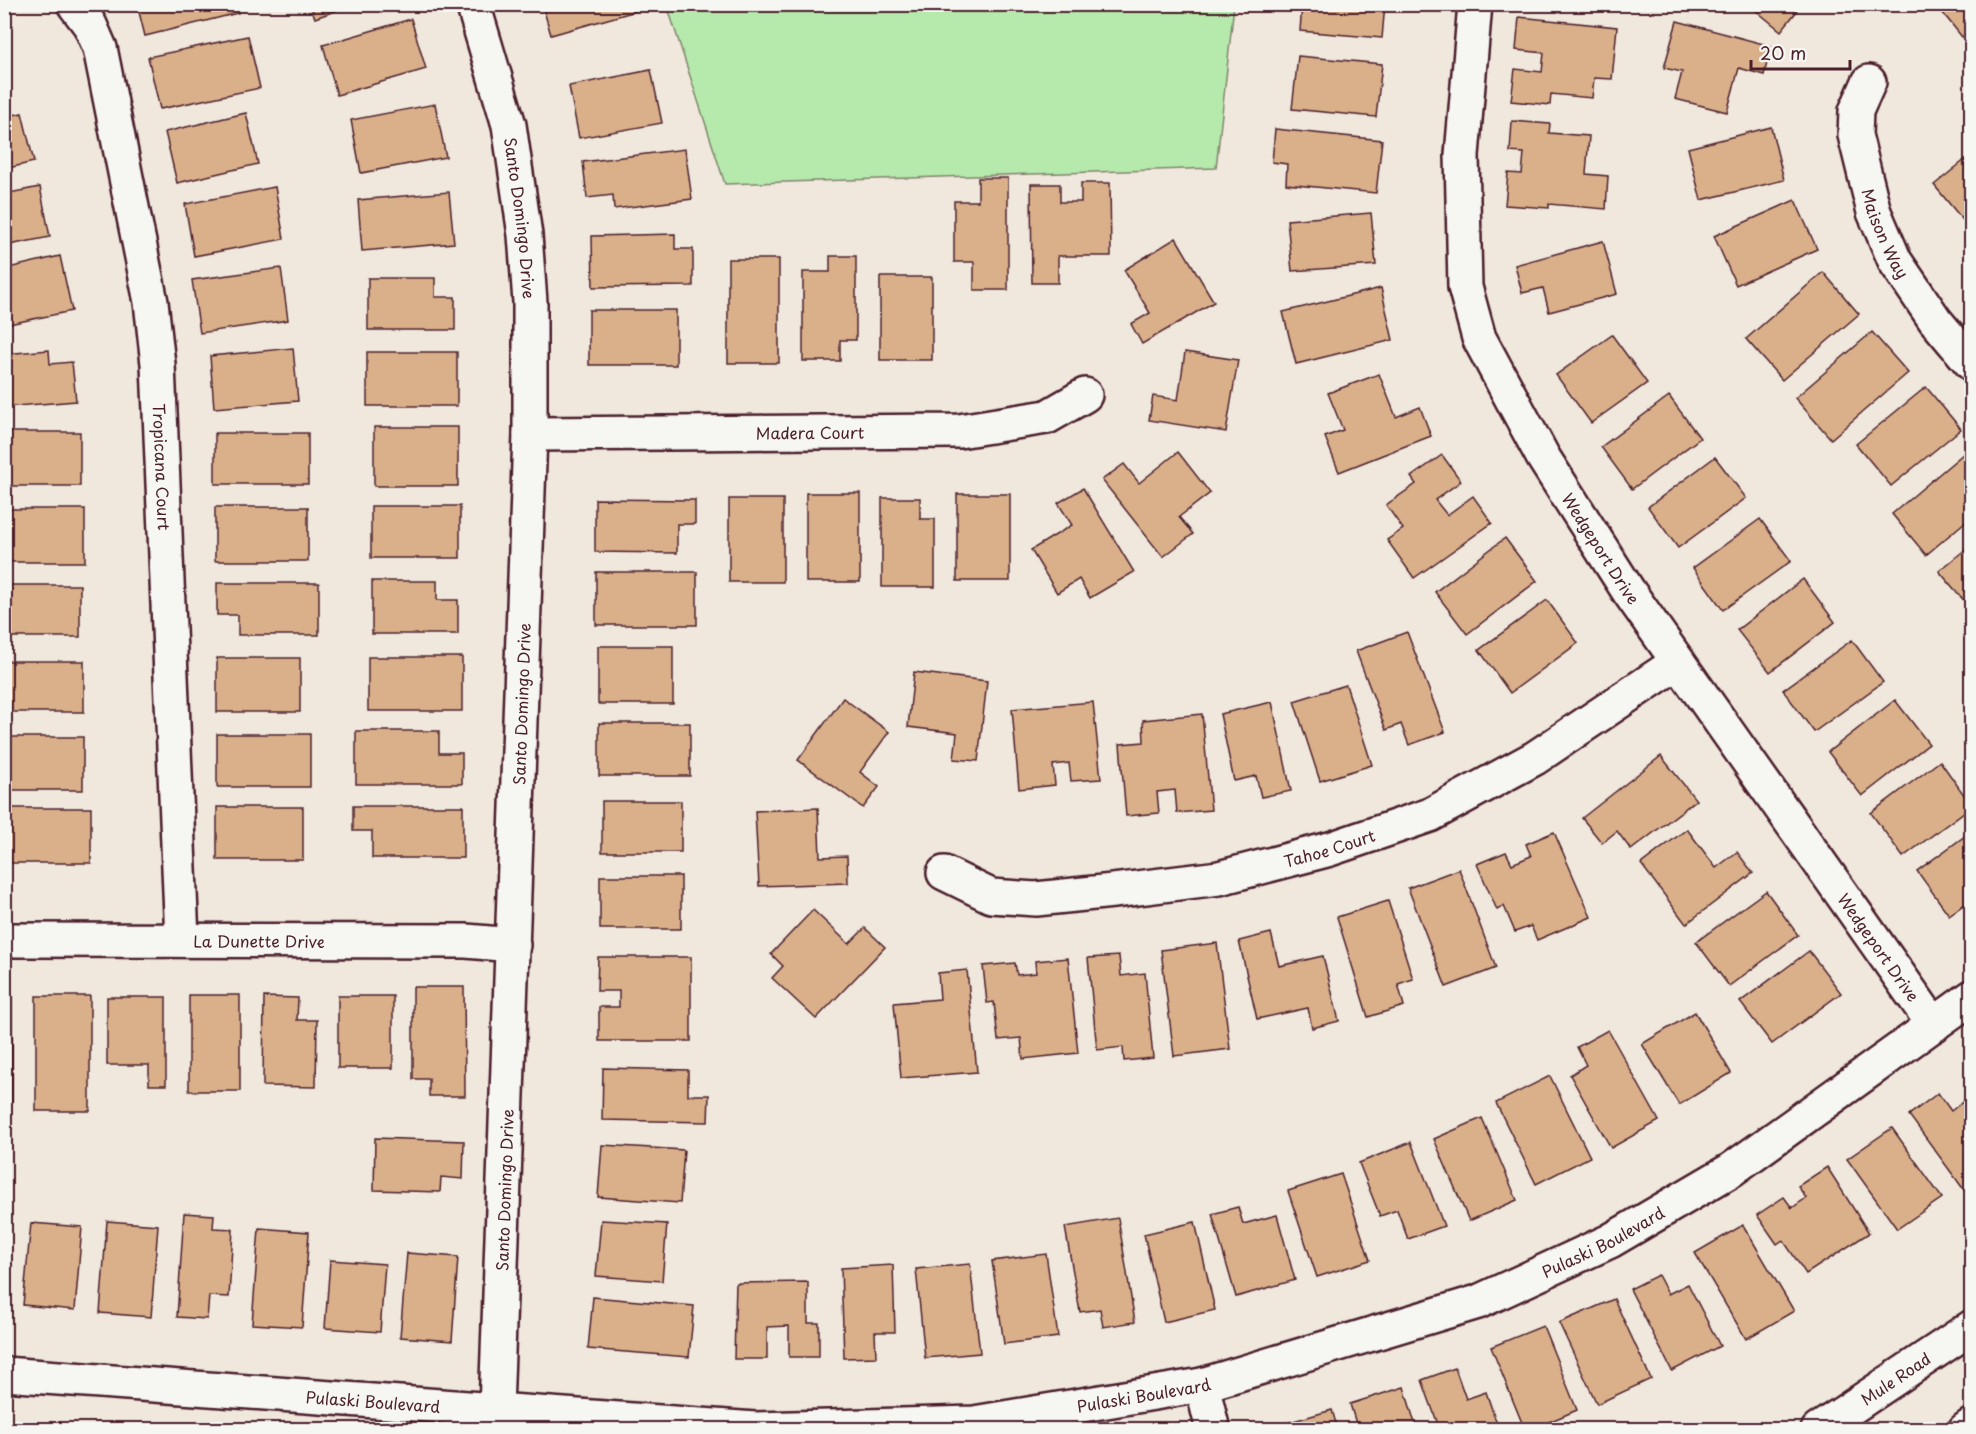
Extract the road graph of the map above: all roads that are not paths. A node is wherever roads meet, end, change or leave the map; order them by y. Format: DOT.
graph roads {
  1 [pos="74,4"];
  2 [pos="472,4"];
  3 [pos="1475,4"];
  4 [pos="1869,82"];
  5 [pos="1971,364"];
  6 [pos="1085,395"];
  7 [pos="530,434"];
  8 [pos="1678,662"];
  9 [pos="944,873"];
  10 [pos="4,940"];
  11 [pos="182,940"];
  12 [pos="513,945"];
  13 [pos="1971,997"];
  14 [pos="1934,1025"];
  15 [pos="1971,1327"];
  16 [pos="4,1374"];
  17 [pos="1202,1385"];
  18 [pos="496,1410"];
  19 [pos="1971,1425"];
  20 [pos="1213,1430"];
  21 [pos="1818,1430"];
  22 [pos="1965,1430"];
  1 -- 11 [label="street, Tropicana Court"];
  2 -- 7 [label="street, Santo Domingo Drive"];
  3 -- 8 [label="street, Wedgeport Drive"];
  4 -- 5 [label="street, Maison Way"];
  6 -- 7 [label="street, Madera Court"];
  7 -- 12 [label="street, Santo Domingo Drive"];
  8 -- 9 [label="street, Tahoe Court"];
  8 -- 14 [label="street, Wedgeport Drive"];
  10 -- 11 [label="street, La Dunette Drive"];
  11 -- 12 [label="street, La Dunette Drive"];
  12 -- 18 [label="street, Santo Domingo Drive"];
  13 -- 14 [label="street, Pulaski Boulevard"];
  14 -- 17 [label="street, Pulaski Boulevard"];
  15 -- 21 [label="street, Mule Road"];
  16 -- 18 [label="street, Pulaski Boulevard"];
  17 -- 18 [label="street, Pulaski Boulevard"];
  17 -- 20 [label="street"];
  19 -- 22 [label="street"];
}
